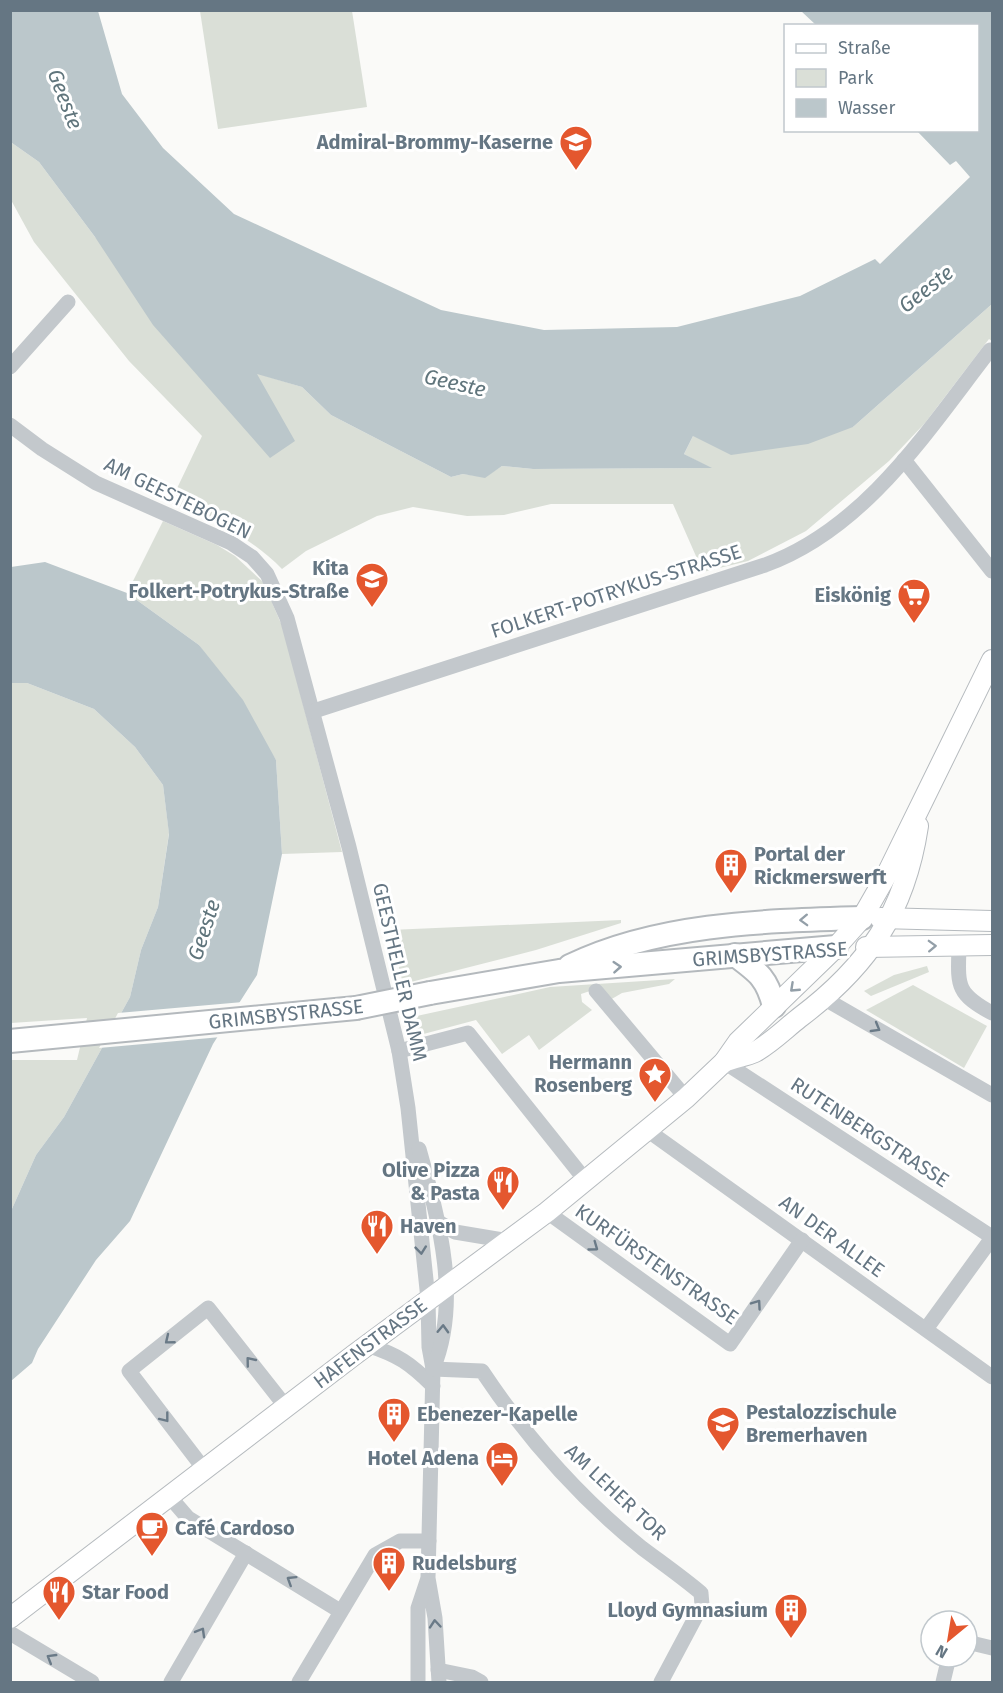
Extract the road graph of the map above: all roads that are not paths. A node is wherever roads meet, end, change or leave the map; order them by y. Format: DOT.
graph roads {
  1 [pos="68,302"];
  2 [pos="993,351"];
  3 [pos="10,367"];
  4 [pos="10,425"];
  5 [pos="904,460"];
  6 [pos="993,571"];
  7 [pos="993,660"];
  8 [pos="314,711"];
  9 [pos="921,804"];
  10 [pos="349,847"];
  11 [pos="862,918"];
  12 [pos="891,918"];
  13 [pos="993,921"];
  14 [pos="959,945"];
  15 [pos="993,945"];
  16 [pos="836,947"];
  17 [pos="874,947"];
  18 [pos="735,955"];
  19 [pos="559,971"];
  20 [pos="596,991"];
  21 [pos="825,999"];
  22 [pos="774,1006"];
  23 [pos="993,1013"];
  24 [pos="21,1040"];
  25 [pos="399,1051"];
  26 [pos="724,1062"];
  27 [pos="993,1095"];
  28 [pos="686,1098"];
  29 [pos="408,1108"];
  30 [pos="647,1130"];
  31 [pos="586,1181"];
  32 [pos="547,1212"];
  33 [pos="440,1223"];
  34 [pos="993,1238"];
  35 [pos="802,1240"];
  36 [pos="509,1241"];
  37 [pos="445,1287"];
  38 [pos="428,1299"];
  39 [pos="926,1329"];
  40 [pos="366,1345"];
  41 [pos="433,1369"];
  42 [pos="993,1377"];
  43 [pos="433,1386"];
  44 [pos="286,1407"];
  45 [pos="204,1469"];
  46 [pos="169,1496"];
  47 [pos="429,1541"];
  48 [pos="246,1553"];
  49 [pos="428,1578"];
  50 [pos="340,1611"];
  51 [pos="10,1618"];
  52 [pos="10,1633"];
  53 [pos="418,1636"];
  54 [pos="436,1678"];
  55 [pos="92,1683"];
  56 [pos="171,1683"];
  57 [pos="300,1683"];
  58 [pos="418,1683"];
  59 [pos="450,1683"];
  60 [pos="481,1683"];
  61 [pos="660,1683"];
  1 -- 3 [label="street"];
  2 -- 5 [label="street, FOLKERT-POTRYKUS-STRASSE"];
  4 -- 8 [label="street, AM GEESTEBOGEN"];
  5 -- 6 [label="street"];
  5 -- 8 [label="street, FOLKERT-POTRYKUS-STRASSE"];
  7 -- 9 [label="main road, HAFENSTRASSE"];
  8 -- 10 [label="street, AM GEESTEBOGEN"];
  9 -- 11 [label="main road, HAFENSTRASSE"];
  9 -- 12 [label="main road, HAFENSTRASSE"];
  10 -- 25 [label="street, GEESTHELLER DAMM"];
  11 -- 12 [label="main road"];
  11 -- 16 [label="main road, HAFENSTRASSE"];
  11 -- 19 [label="highway, GRIMSBYSTRASSE, one-way"];
  12 -- 13 [label="main road"];
  12 -- 17 [label="main road, HAFENSTRASSE"];
  14 -- 15 [label="main road, GRIMSBYSTRASSE"];
  17 -- 14 [label="main road, GRIMSBYSTRASSE, one-way"];
  14 -- 23 [label="street"];
  16 -- 17 [label="main road, GRIMSBYSTRASSE"];
  16 -- 18 [label="highway, GRIMSBYSTRASSE"];
  16 -- 22 [label="main road, HAFENSTRASSE, one-way"];
  17 -- 21 [label="main road, HAFENSTRASSE"];
  19 -- 18 [label="highway, GRIMSBYSTRASSE, one-way"];
  18 -- 22 [label="highway"];
  19 -- 24 [label="highway, GRIMSBYSTRASSE, bridge"];
  20 -- 28 [label="street"];
  21 -- 26 [label="main road, HAFENSTRASSE"];
  21 -- 27 [label="street, one-way"];
  22 -- 26 [label="main road, HAFENSTRASSE"];
  25 -- 29 [label="street, GEESTHELLER DAMM"];
  25 -- 31 [label="street"];
  26 -- 28 [label="main road, HAFENSTRASSE"];
  26 -- 34 [label="street, RUTENBERGSTRASSE"];
  28 -- 30 [label="main road, HAFENSTRASSE"];
  29 -- 33 [label="street, GEESTHELLER DAMM"];
  29 -- 38 [label="street, GEESTHELLER DAMM, one-way"];
  30 -- 31 [label="main road, HAFENSTRASSE"];
  30 -- 35 [label="street, AN DER ALLEE"];
  31 -- 32 [label="main road, HAFENSTRASSE"];
  32 -- 35 [label="street, KURFÜRSTENSTRASSE, one-way"];
  32 -- 36 [label="main road, HAFENSTRASSE"];
  33 -- 36 [label="street"];
  33 -- 37 [label="street, GEESTHELLER DAMM"];
  34 -- 39 [label="street"];
  35 -- 39 [label="street, AN DER ALLEE"];
  36 -- 37 [label="main road, HAFENSTRASSE"];
  37 -- 38 [label="main road, HAFENSTRASSE"];
  41 -- 37 [label="street, GEESTHELLER DAMM, one-way"];
  38 -- 40 [label="main road, HAFENSTRASSE"];
  38 -- 41 [label="street, GEESTHELLER DAMM"];
  39 -- 42 [label="street, AN DER ALLEE"];
  40 -- 43 [label="street"];
  40 -- 44 [label="main road, HAFENSTRASSE"];
  41 -- 43 [label="street"];
  41 -- 61 [label="street, AM LEHER TOR"];
  43 -- 47 [label="street"];
  44 -- 45 [label="main road, HAFENSTRASSE"];
  44 -- 45 [label="street, one-way"];
  45 -- 46 [label="main road, HAFENSTRASSE"];
  46 -- 48 [label="street"];
  46 -- 51 [label="main road, HAFENSTRASSE"];
  47 -- 49 [label="street"];
  47 -- 50 [label="street"];
  50 -- 48 [label="street, one-way"];
  56 -- 48 [label="street, one-way"];
  49 -- 53 [label="street"];
  54 -- 49 [label="street, one-way"];
  50 -- 57 [label="street"];
  55 -- 52 [label="street, one-way"];
  53 -- 54 [label="street"];
  53 -- 58 [label="street"];
  54 -- 59 [label="street"];
  54 -- 60 [label="street"];
}
